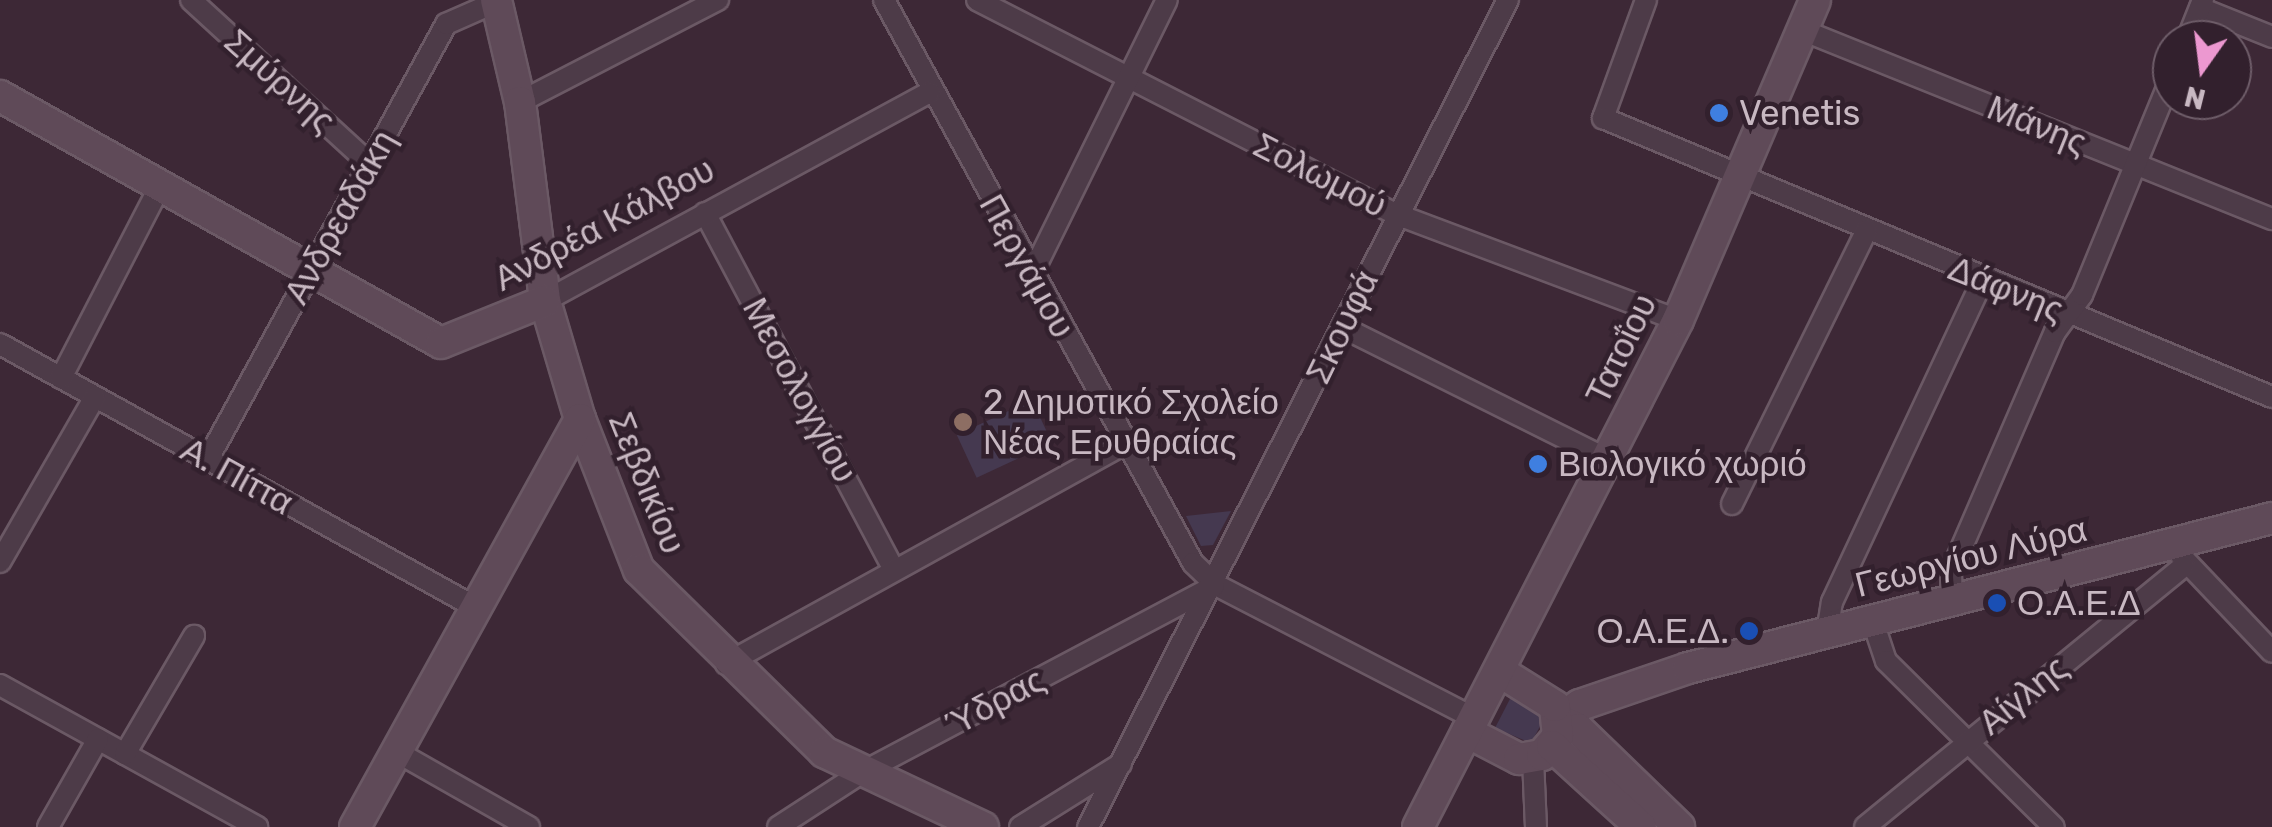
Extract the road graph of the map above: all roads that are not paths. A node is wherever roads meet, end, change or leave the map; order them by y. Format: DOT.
graph roads {
  1 [pos="191,0"];
  2 [pos="718,0"];
  3 [pos="884,0"];
  4 [pos="977,0"];
  5 [pos="1167,0"];
  6 [pos="1508,0"];
  7 [pos="1646,0"];
  8 [pos="1815,0"];
  9 [pos="496,1"];
  10 [pos="2202,4"];
  11 [pos="1802,30"];
  12 [pos="2272,37"];
  13 [pos="1128,76"];
  14 [pos="930,92"];
  15 [pos="0,96"];
  16 [pos="520,102"];
  17 [pos="2154,120"];
  18 [pos="369,163"];
  19 [pos="2136,165"];
  20 [pos="1742,177"];
  21 [pos="161,184"];
  22 [pos="705,212"];
  23 [pos="1398,215"];
  24 [pos="2272,218"];
  25 [pos="1867,230"];
  26 [pos="312,268"];
  27 [pos="1032,274"];
  28 [pos="1983,280"];
  29 [pos="545,301"];
  30 [pos="2068,314"];
  31 [pos="1678,320"];
  32 [pos="1342,327"];
  33 [pos="0,344"];
  34 [pos="61,378"];
  35 [pos="95,396"];
  36 [pos="2272,397"];
  37 [pos="580,419"];
  38 [pos="1124,444"];
  39 [pos="208,460"];
  40 [pos="1608,460"];
  41 [pos="600,470"];
  42 [pos="546,477"];
  43 [pos="1732,504"];
  44 [pos="2272,518"];
  45 [pos="2180,554"];
  46 [pos="0,562"];
  47 [pos="893,568"];
  48 [pos="1216,585"];
  49 [pos="1952,602"];
  50 [pos="475,607"];
  51 [pos="1873,622"];
  52 [pos="1827,633"];
  53 [pos="194,636"];
  54 [pos="2272,652"];
  55 [pos="726,664"];
  56 [pos="1688,668"];
  57 [pos="1499,671"];
  58 [pos="0,685"];
  59 [pos="1543,694"];
  60 [pos="1471,725"];
  61 [pos="98,738"];
  62 [pos="1965,741"];
  63 [pos="1548,742"];
  64 [pos="397,752"];
  65 [pos="124,754"];
  66 [pos="1122,762"];
  67 [pos="861,773"];
  68 [pos="48,827"];
  69 [pos="257,827"];
  70 [pos="355,827"];
  71 [pos="529,827"];
  72 [pos="778,827"];
  73 [pos="982,827"];
  74 [pos="1020,827"];
  75 [pos="1088,827"];
  76 [pos="1418,827"];
  77 [pos="1536,827"];
  78 [pos="1641,827"];
  79 [pos="1679,827"];
  80 [pos="1865,827"];
  81 [pos="2054,827"];
  1 -- 18 [label="street, Σμύρνης"];
  2 -- 16 [label="street"];
  3 -- 14 [label="street, Περγάμου"];
  4 -- 13 [label="street, Σολωμού"];
  5 -- 13 [label="street"];
  6 -- 23 [label="street, Σκουφά"];
  7 -- 20 [label="street, Δάφνης"];
  8 -- 11 [label="street, Τατοΐου"];
  9 -- 16 [label="street, Σεβδικίου"];
  9 -- 18 [label="street, Ανδρεαδάκη"];
  10 -- 12 [label="street"];
  11 -- 19 [label="street, Μάνης"];
  11 -- 20 [label="street, Τατοΐου"];
  13 -- 23 [label="street, Σολωμού"];
  13 -- 27 [label="street"];
  14 -- 22 [label="street, Ανδρέα Κάλβου"];
  14 -- 27 [label="street, Περγάμου"];
  15 -- 21 [label="street"];
  16 -- 29 [label="street, Σεβδικίου"];
  17 -- 19 [label="street"];
  18 -- 26 [label="street, Ανδρεαδάκη"];
  19 -- 24 [label="street, Μάνης"];
  19 -- 30 [label="street"];
  20 -- 25 [label="street, Δάφνης"];
  20 -- 31 [label="street, Τατοΐου"];
  21 -- 26 [label="street"];
  21 -- 34 [label="street"];
  22 -- 29 [label="street, Ανδρέα Κάλβου"];
  22 -- 47 [label="street, Μεσολογγίου"];
  23 -- 31 [label="street, Σολωμού"];
  23 -- 32 [label="street, Σκουφά"];
  25 -- 28 [label="street, Δάφνης"];
  25 -- 43 [label="street"];
  26 -- 29 [label="street, Ανδρέα Κάλβου"];
  26 -- 39 [label="street, Ανδρεαδάκη"];
  27 -- 38 [label="street, Περγάμου"];
  28 -- 30 [label="street, Δάφνης"];
  28 -- 52 [label="street"];
  29 -- 37 [label="street, Σεβδικίου"];
  30 -- 36 [label="street, Δάφνης"];
  30 -- 49 [label="street"];
  31 -- 40 [label="street, Τατοΐου"];
  32 -- 40 [label="street"];
  32 -- 48 [label="street, Σκουφά"];
  33 -- 34 [label="street, Α. Πίττα"];
  34 -- 35 [label="street, Α. Πίττα"];
  35 -- 39 [label="street, Α. Πίττα"];
  35 -- 46 [label="street"];
  37 -- 41 [label="street, Σεβδικίου"];
  37 -- 42 [label="street"];
  38 -- 47 [label="street"];
  38 -- 48 [label="street, Περγάμου"];
  39 -- 50 [label="street, Α. Πίττα"];
  40 -- 57 [label="street, Τατοΐου"];
  41 -- 42 [label="street"];
  41 -- 55 [label="street, Σεβδικίου"];
  42 -- 50 [label="street"];
  44 -- 45 [label="street, Γεωργίου Λύρα"];
  45 -- 49 [label="street, Γεωργίου Λύρα"];
  45 -- 54 [label="street"];
  45 -- 62 [label="street, Αίγλης"];
  47 -- 55 [label="street"];
  48 -- 60 [label="street, Περγάμου"];
  48 -- 66 [label="street, Σκουφά"];
  48 -- 67 [label="street, Ύδρας"];
  49 -- 51 [label="street, Γεωργίου Λύρα"];
  50 -- 64 [label="street"];
  51 -- 52 [label="street, Γεωργίου Λύρα"];
  51 -- 62 [label="street"];
  52 -- 56 [label="street, Γεωργίου Λύρα"];
  53 -- 65 [label="street"];
  55 -- 67 [label="street, Σεβδικίου"];
  56 -- 59 [label="street, Γεωργίου Λύρα"];
  56 -- 63 [label="street, Γεωργίου Λύρα"];
  57 -- 59 [label="street"];
  57 -- 60 [label="street, Τατοΐου"];
  58 -- 61 [label="street"];
  59 -- 63 [label="street"];
  60 -- 63 [label="street"];
  60 -- 76 [label="street, Τατοΐου"];
  61 -- 65 [label="street"];
  61 -- 68 [label="street"];
  62 -- 80 [label="street, Αίγλης"];
  62 -- 81 [label="street"];
  63 -- 77 [label="street"];
  63 -- 78 [label="street"];
  63 -- 79 [label="street"];
  64 -- 70 [label="street"];
  64 -- 71 [label="street"];
  65 -- 69 [label="street"];
  66 -- 74 [label="street, Σκουφά"];
  66 -- 75 [label="street, Σκουφά"];
  67 -- 72 [label="street, Ύδρας"];
  67 -- 73 [label="street, Σεβδικίου"];
}
